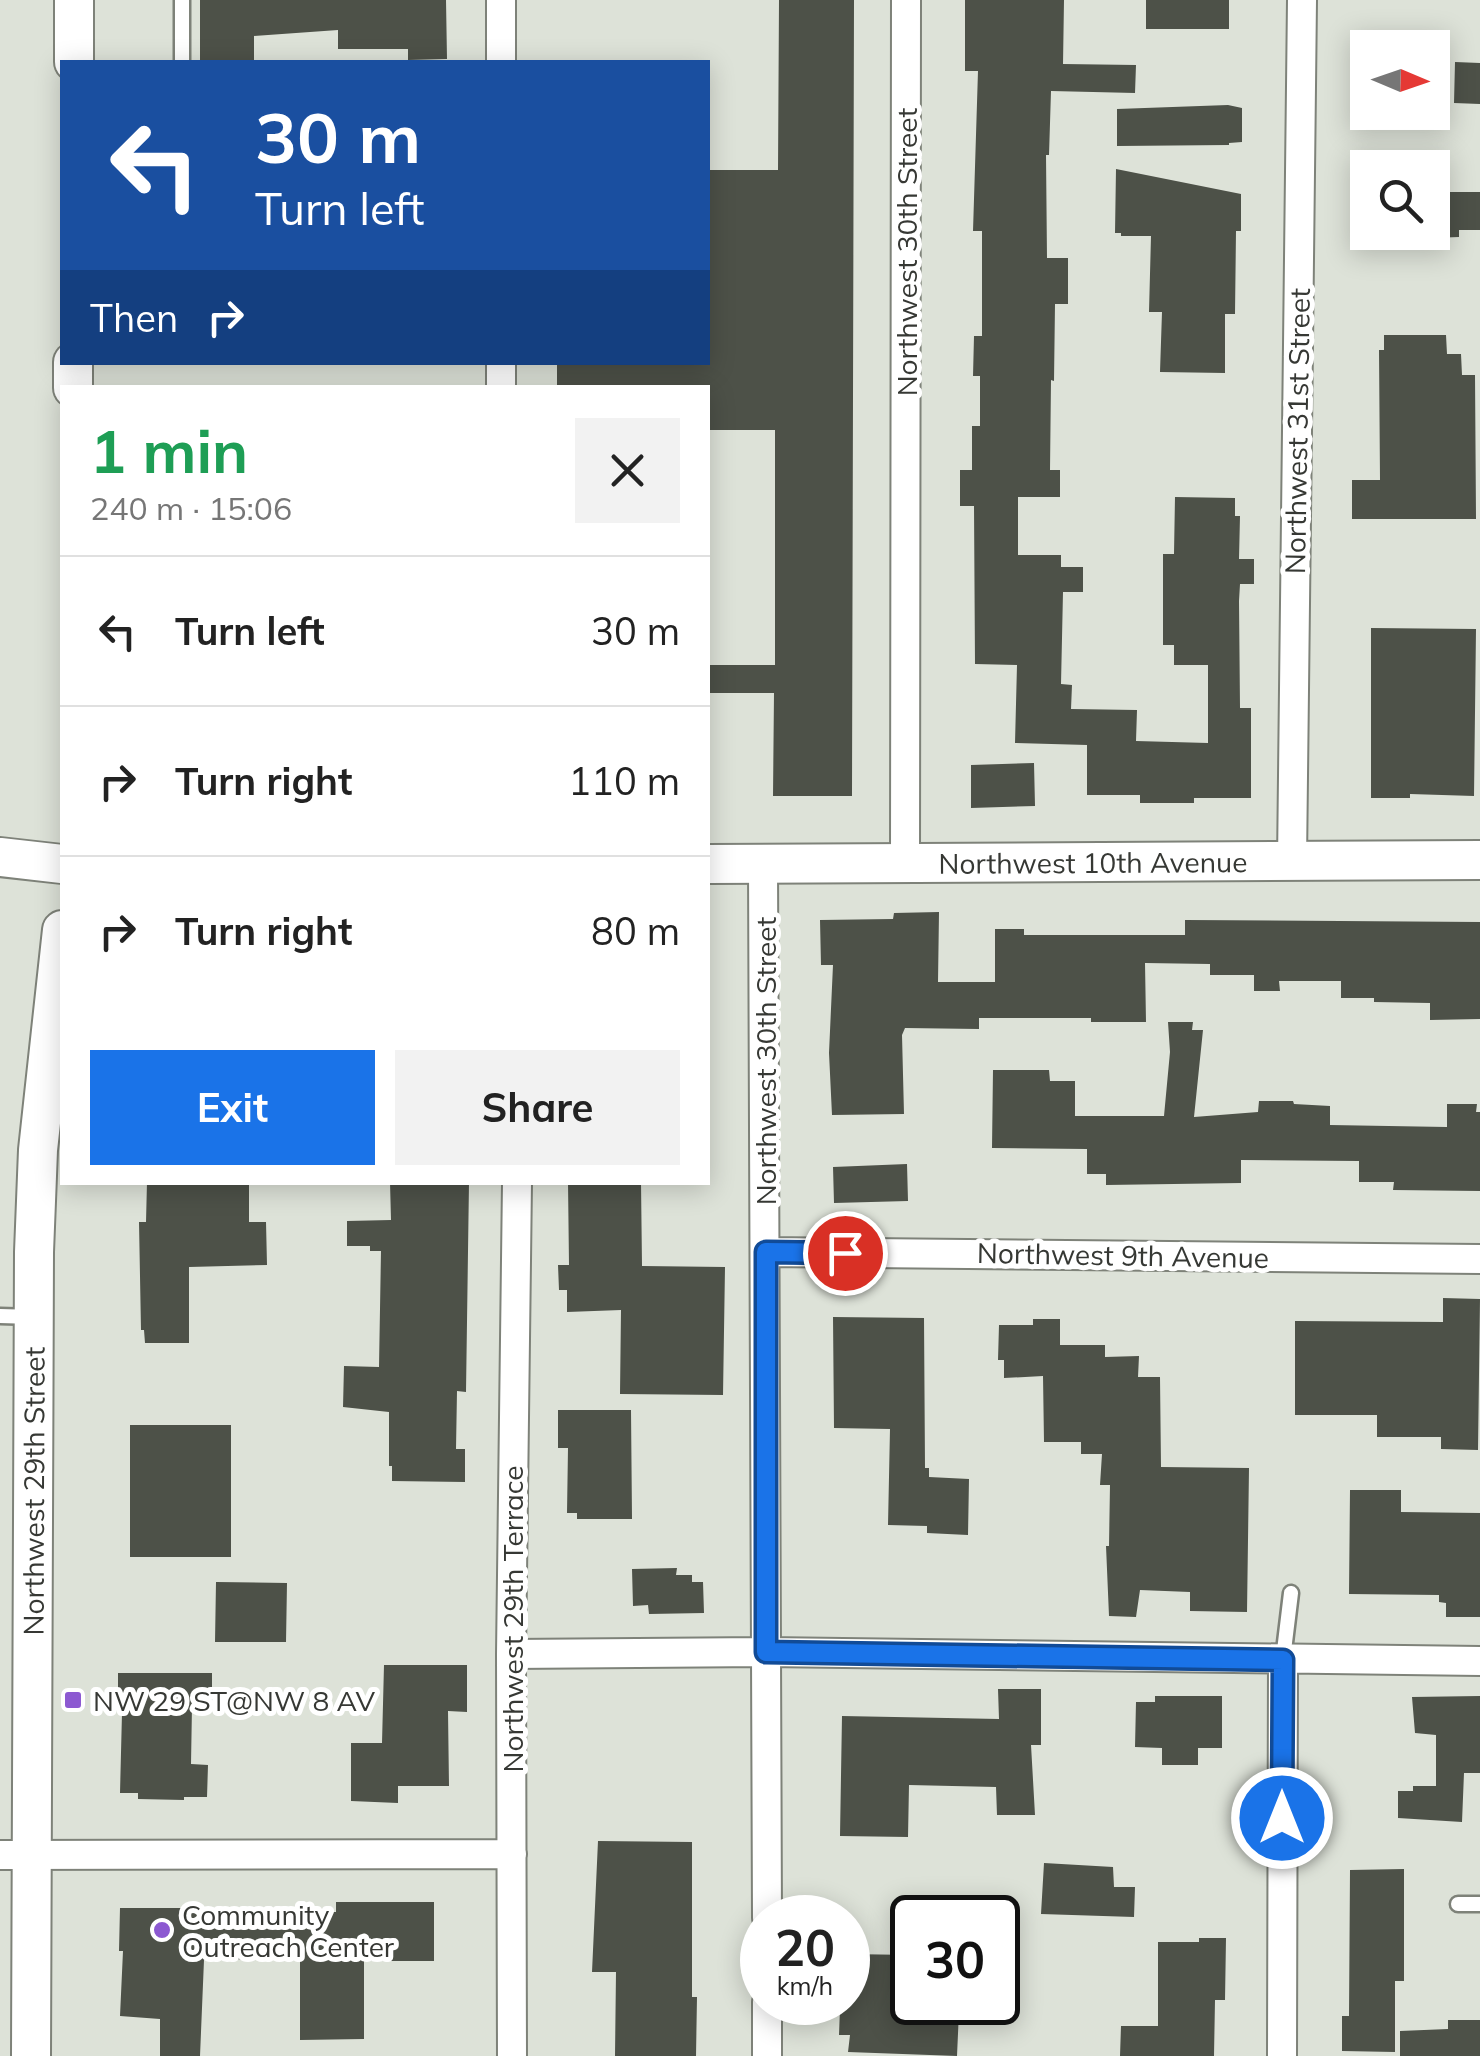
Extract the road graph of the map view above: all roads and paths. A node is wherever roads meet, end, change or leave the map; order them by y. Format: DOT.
graph roads {
  1 [pos="74,0"];
  2 [pos="182,0"];
  3 [pos="501,0"];
  4 [pos="906,0"];
  5 [pos="1302,0"];
  6 [pos="74,60"];
  7 [pos="182,60"];
  8 [pos="501,60"];
  9 [pos="0,857"];
  10 [pos="1480,860"];
  11 [pos="1292,862"];
  12 [pos="60,864"];
  13 [pos="710,864"];
  14 [pos="763,864"];
  15 [pos="905,865"];
  16 [pos="60,948"];
  17 [pos="517,1185"];
  18 [pos="766,1252"];
  19 [pos="1480,1259"];
  20 [pos="17,1317"];
  21 [pos="1291,1593"];
  22 [pos="766,1652"];
  23 [pos="511,1654"];
  24 [pos="1283,1660"];
  25 [pos="1480,1661"];
  26 [pos="512,1854"];
  27 [pos="16,1855"];
  28 [pos="767,1895"];
  29 [pos="1458,1904"];
  30 [pos="1480,1904"];
  31 [pos="767,2025"];
  32 [pos="31,2056"];
  33 [pos="512,2056"];
  34 [pos="767,2056"];
  35 [pos="1282,2056"];
  1 -- 6 [label="street"];
  2 -- 7 [label="lane"];
  3 -- 8 [label="street"];
  4 -- 15 [label="street, Northwest 30th Street"];
  5 -- 11 [label="street, Northwest 31st Street"];
  9 -- 12 [label="street"];
  10 -- 11 [label="street, Northwest 10th Avenue"];
  11 -- 15 [label="street, Northwest 10th Avenue"];
  13 -- 14 [label="street, Northwest 10th Avenue"];
  14 -- 15 [label="street, Northwest 10th Avenue"];
  14 -- 18 [label="street, Northwest 30th Street"];
  16 -- 20 [label="street, Northwest 29th Street"];
  17 -- 23 [label="street, Northwest 29th Terrace"];
  18 -- 19 [label="street, Northwest 9th Avenue"];
  18 -- 22 [label="street, Northwest 30th Street"];
  20 -- 27 [label="street, Northwest 29th Street"];
  21 -- 24 [label="lane"];
  22 -- 23 [label="street"];
  22 -- 24 [label="street"];
  22 -- 28 [label="street, Northwest 30th Street"];
  23 -- 26 [label="street, Northwest 29th Terrace"];
  24 -- 25 [label="street"];
  24 -- 35 [label="street"];
  26 -- 27 [label="street"];
  26 -- 33 [label="street, Northwest 29th Terrace"];
  27 -- 32 [label="street, Northwest 29th Street"];
  29 -- 30 [label="lane"];
  31 -- 34 [label="street"];
}
